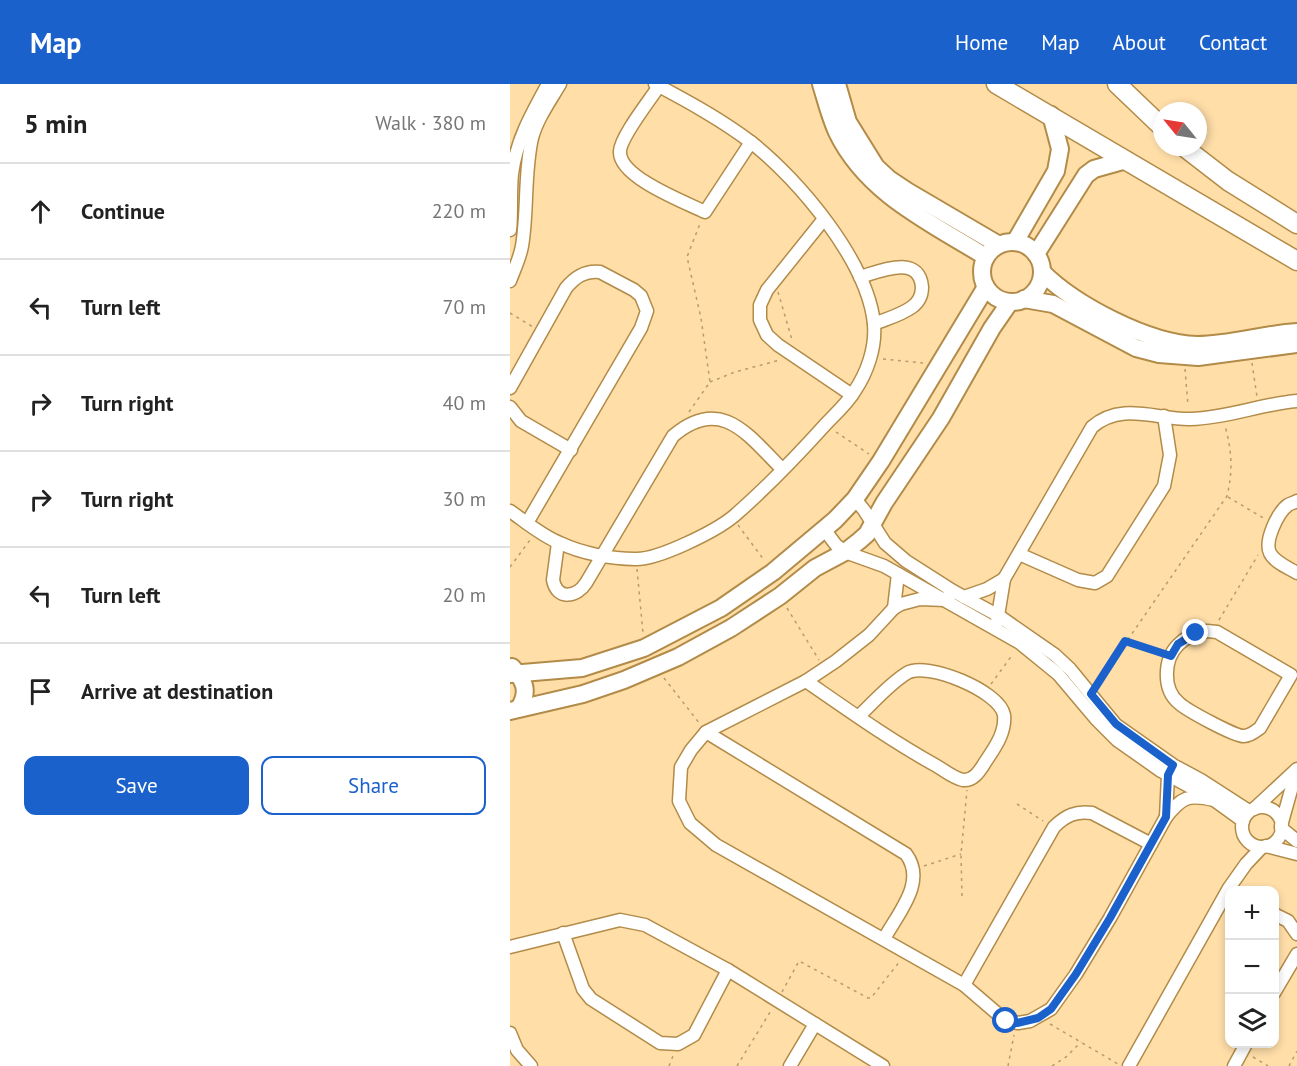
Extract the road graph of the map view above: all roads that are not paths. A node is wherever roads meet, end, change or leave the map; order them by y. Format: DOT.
graph roads {
  1 [pos="548,84"];
  2 [pos="560,84"];
  3 [pos="821,84"];
  4 [pos="837,84"];
  5 [pos="997,84"];
  6 [pos="1117,84"];
  7 [pos="657,85"];
  8 [pos="1051,115"];
  9 [pos="1153,119"];
  10 [pos="751,142"];
  11 [pos="1196,156"];
  12 [pos="1126,160"];
  13 [pos="824,219"];
  14 [pos="1297,224"];
  15 [pos="510,230"];
  16 [pos="1000,248"];
  17 [pos="1036,254"];
  18 [pos="1297,261"];
  19 [pos="1042,272"];
  20 [pos="860,277"];
  21 [pos="510,281"];
  22 [pos="986,287"];
  23 [pos="1017,301"];
  24 [pos="874,324"];
  25 [pos="1297,332"];
  26 [pos="1297,344"];
  27 [pos="510,388"];
  28 [pos="852,395"];
  29 [pos="1297,401"];
  30 [pos="510,406"];
  31 [pos="1164,416"];
  32 [pos="572,450"];
  33 [pos="782,469"];
  34 [pos="855,499"];
  35 [pos="1297,501"];
  36 [pos="510,511"];
  37 [pos="873,525"];
  38 [pos="532,527"];
  39 [pos="824,529"];
  40 [pos="558,543"];
  41 [pos="895,551"];
  42 [pos="845,552"];
  43 [pos="602,554"];
  44 [pos="1019,554"];
  45 [pos="884,566"];
  46 [pos="1297,573"];
  47 [pos="898,574"];
  48 [pos="1004,579"];
  49 [pos="954,596"];
  50 [pos="894,608"];
  51 [pos="999,616"];
  52 [pos="994,629"];
  53 [pos="513,671"];
  54 [pos="1294,676"];
  55 [pos="806,681"];
  56 [pos="515,709"];
  57 [pos="859,716"];
  58 [pos="706,732"];
  59 [pos="1297,769"];
  60 [pos="1171,770"];
  61 [pos="1214,800"];
  62 [pos="1248,814"];
  63 [pos="1166,817"];
  64 [pos="1281,827"];
  65 [pos="1297,841"];
  66 [pos="1249,842"];
  67 [pos="1151,844"];
  68 [pos="1264,847"];
  69 [pos="1297,854"];
  70 [pos="1246,864"];
  71 [pos="1233,886"];
  72 [pos="1225,899"];
  73 [pos="1279,916"];
  74 [pos="563,933"];
  75 [pos="1297,934"];
  76 [pos="884,939"];
  77 [pos="510,947"];
  78 [pos="1297,954"];
  79 [pos="728,970"];
  80 [pos="964,985"];
  81 [pos="1279,986"];
  82 [pos="814,1023"];
  83 [pos="510,1033"];
  84 [pos="1243,1048"];
  85 [pos="531,1066"];
  86 [pos="790,1066"];
  87 [pos="884,1066"];
  88 [pos="1129,1066"];
  89 [pos="1234,1066"];
  1 -- 15 [label="street"];
  2 -- 21 [label="street"];
  3 -- 16 [label="street"];
  4 -- 16 [label="street"];
  5 -- 8 [label="main road"];
  6 -- 9 [label="main road"];
  7 -- 10 [label="street"];
  7 -- 10 [label="street"];
  8 -- 12 [label="main road"];
  8 -- 16 [label="street"];
  10 -- 13 [label="street"];
  11 -- 14 [label="main road"];
  12 -- 17 [label="street"];
  12 -- 18 [label="main road"];
  13 -- 20 [label="street"];
  13 -- 28 [label="street"];
  16 -- 17 [label="street"];
  16 -- 22 [label="street"];
  17 -- 19 [label="street"];
  19 -- 23 [label="street"];
  19 -- 25 [label="street"];
  20 -- 24 [label="street"];
  20 -- 24 [label="street"];
  22 -- 23 [label="street"];
  22 -- 34 [label="street"];
  23 -- 26 [label="street"];
  23 -- 37 [label="street"];
  24 -- 28 [label="street"];
  27 -- 32 [label="street"];
  28 -- 33 [label="street"];
  29 -- 31 [label="street"];
  30 -- 32 [label="street"];
  31 -- 44 [label="street"];
  31 -- 44 [label="street"];
  32 -- 38 [label="street"];
  33 -- 43 [label="street"];
  33 -- 43 [label="street"];
  34 -- 37 [label="street"];
  34 -- 39 [label="street"];
  35 -- 46 [label="street"];
  36 -- 38 [label="street"];
  37 -- 41 [label="street"];
  37 -- 42 [label="street"];
  38 -- 40 [label="street"];
  39 -- 42 [label="street"];
  39 -- 53 [label="street"];
  40 -- 43 [label="street"];
  40 -- 43 [label="street"];
  41 -- 45 [label="street"];
  41 -- 49 [label="street"];
  42 -- 45 [label="street"];
  42 -- 56 [label="street"];
  44 -- 48 [label="street"];
  45 -- 47 [label="street"];
  47 -- 49 [label="street"];
  47 -- 50 [label="street"];
  48 -- 49 [label="street"];
  48 -- 51 [label="street"];
  49 -- 50 [label="street"];
  49 -- 51 [label="street"];
  49 -- 52 [label="street"];
  50 -- 55 [label="street"];
  51 -- 52 [label="street"];
  51 -- 60 [label="street"];
  52 -- 60 [label="street"];
  53 -- 56 [label="street"];
  54 -- 54 [label="street"];
  55 -- 57 [label="street"];
  55 -- 58 [label="street"];
  57 -- 57 [label="street"];
  58 -- 76 [label="street"];
  58 -- 76 [label="street"];
  59 -- 62 [label="street"];
  59 -- 64 [label="street"];
  60 -- 61 [label="street"];
  60 -- 62 [label="street"];
  60 -- 63 [label="street"];
  61 -- 62 [label="street"];
  61 -- 63 [label="street"];
  62 -- 64 [label="street"];
  62 -- 66 [label="street"];
  63 -- 67 [label="street"];
  64 -- 65 [label="street"];
  64 -- 68 [label="street"];
  66 -- 68 [label="street"];
  66 -- 70 [label="street"];
  67 -- 80 [label="street"];
  67 -- 80 [label="street"];
  68 -- 69 [label="street"];
  68 -- 70 [label="street"];
  70 -- 71 [label="street"];
  72 -- 88 [label="street"];
  73 -- 75 [label="street"];
  74 -- 77 [label="street"];
  74 -- 79 [label="street"];
  74 -- 79 [label="street"];
  76 -- 80 [label="street"];
  78 -- 81 [label="street"];
  79 -- 82 [label="street"];
  82 -- 86 [label="street"];
  82 -- 87 [label="street"];
  83 -- 85 [label="street"];
  84 -- 89 [label="street"];
}
